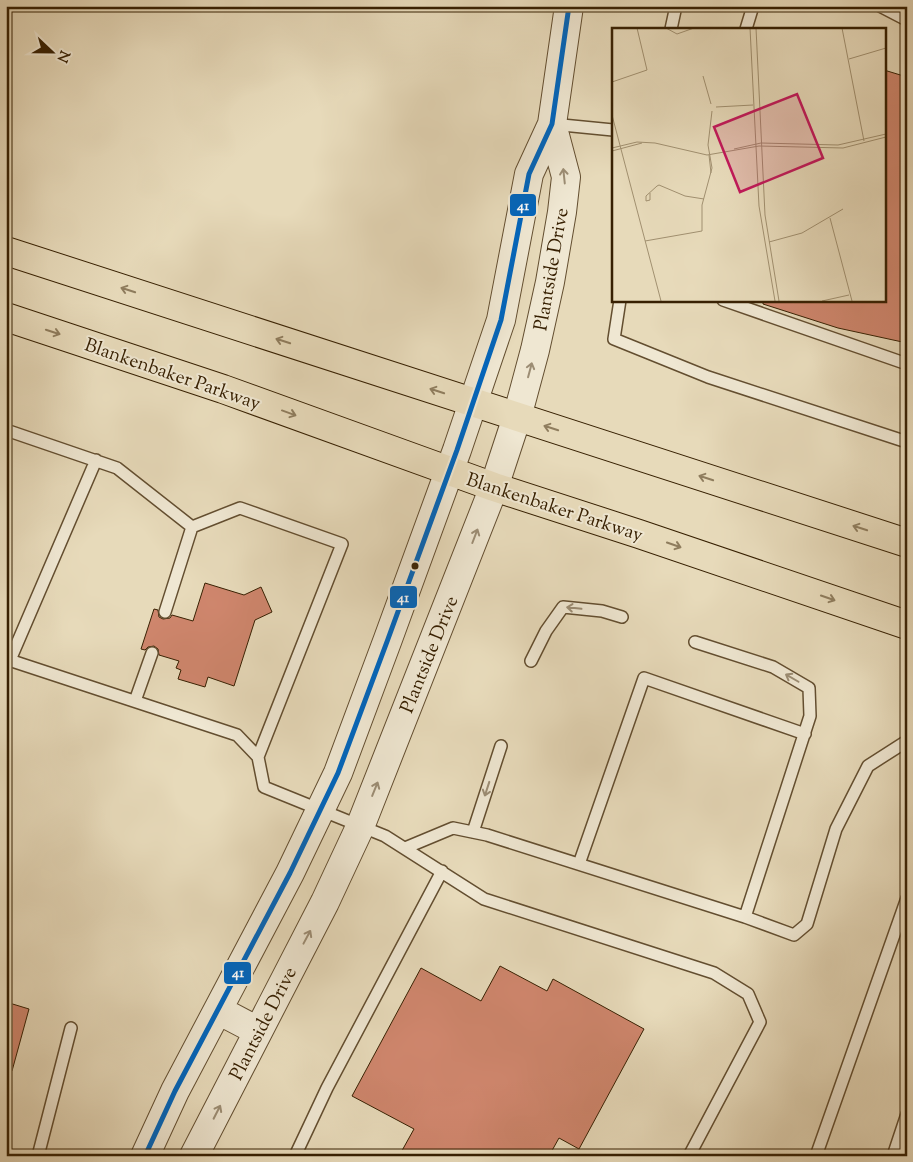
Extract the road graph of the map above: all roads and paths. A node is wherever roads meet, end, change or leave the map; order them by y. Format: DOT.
graph roads {
  1 [pos="569,6"];
  2 [pos="676,6"];
  3 [pos="752,6"];
  4 [pos="880,6"];
  5 [pos="907,20"];
  6 [pos="671,28"];
  7 [pos="746,28"];
  8 [pos="552,124"];
  9 [pos="612,130"];
  10 [pos="6,251"];
  11 [pos="620,301"];
  12 [pos="726,301"];
  13 [pos="6,316"];
  14 [pos="907,364"];
  15 [pos="473,402"];
  16 [pos="517,416"];
  17 [pos="6,430"];
  18 [pos="907,442"];
  19 [pos="96,460"];
  20 [pos="450,471"];
  21 [pos="494,487"];
  22 [pos="192,527"];
  23 [pos="907,543"];
  24 [pos="165,612"];
  25 [pos="622,617"];
  26 [pos="907,625"];
  27 [pos="695,642"];
  28 [pos="152,653"];
  29 [pos="8,660"];
  30 [pos="532,661"];
  31 [pos="135,701"];
  32 [pos="805,734"];
  33 [pos="907,741"];
  34 [pos="502,746"];
  35 [pos="258,757"];
  36 [pos="320,810"];
  37 [pos="360,827"];
  38 [pos="473,832"];
  39 [pos="405,848"];
  40 [pos="579,864"];
  41 [pos="442,871"];
  42 [pos="907,898"];
  43 [pos="745,917"];
  44 [pos="218,1010"];
  45 [pos="71,1028"];
  46 [pos="258,1031"];
  47 [pos="907,1114"];
  48 [pos="38,1156"];
  49 [pos="145,1156"];
  50 [pos="194,1156"];
  51 [pos="295,1156"];
  52 [pos="689,1156"];
  53 [pos="816,1156"];
  54 [pos="900,1156"];
  1 -- 8 [label="street, Plantside Drive"];
  2 -- 6 [label="lane"];
  3 -- 7 [label="lane"];
  4 -- 5 [label="lane"];
  8 -- 9 [label="lane"];
  8 -- 15 [label="street, Plantside Drive"];
  16 -- 8 [label="street, Plantside Drive, one-way"];
  15 -- 10 [label="main road, one-way"];
  11 -- 18 [label="lane"];
  12 -- 14 [label="lane"];
  13 -- 20 [label="main road, Blankenbaker Parkway, one-way"];
  15 -- 16 [label="main road"];
  15 -- 20 [label="street, Plantside Drive"];
  16 -- 21 [label="street, Plantside Drive"];
  23 -- 16 [label="main road, one-way"];
  17 -- 19 [label="lane"];
  19 -- 22 [label="lane"];
  19 -- 29 [label="lane"];
  20 -- 21 [label="main road, Blankenbaker Parkway"];
  20 -- 36 [label="street, Plantside Drive"];
  21 -- 26 [label="main road, Blankenbaker Parkway, one-way"];
  37 -- 21 [label="street, Plantside Drive, one-way"];
  22 -- 24 [label="lane"];
  22 -- 35 [label="lane"];
  25 -- 30 [label="lane, one-way"];
  32 -- 27 [label="lane, one-way"];
  28 -- 31 [label="lane"];
  29 -- 31 [label="lane"];
  31 -- 35 [label="lane"];
  32 -- 40 [label="lane"];
  32 -- 43 [label="lane"];
  33 -- 43 [label="lane"];
  34 -- 38 [label="lane, one-way"];
  35 -- 36 [label="lane"];
  36 -- 37 [label="lane"];
  36 -- 44 [label="street, Plantside Drive"];
  37 -- 39 [label="lane"];
  46 -- 37 [label="street, Plantside Drive, one-way"];
  38 -- 39 [label="lane"];
  38 -- 40 [label="lane"];
  39 -- 41 [label="lane"];
  40 -- 43 [label="lane"];
  41 -- 51 [label="lane"];
  41 -- 52 [label="lane"];
  42 -- 53 [label="lane"];
  44 -- 46 [label="street"];
  44 -- 49 [label="street, Plantside Drive"];
  45 -- 48 [label="lane"];
  50 -- 46 [label="street, Plantside Drive, one-way"];
  47 -- 54 [label="lane"];
}
